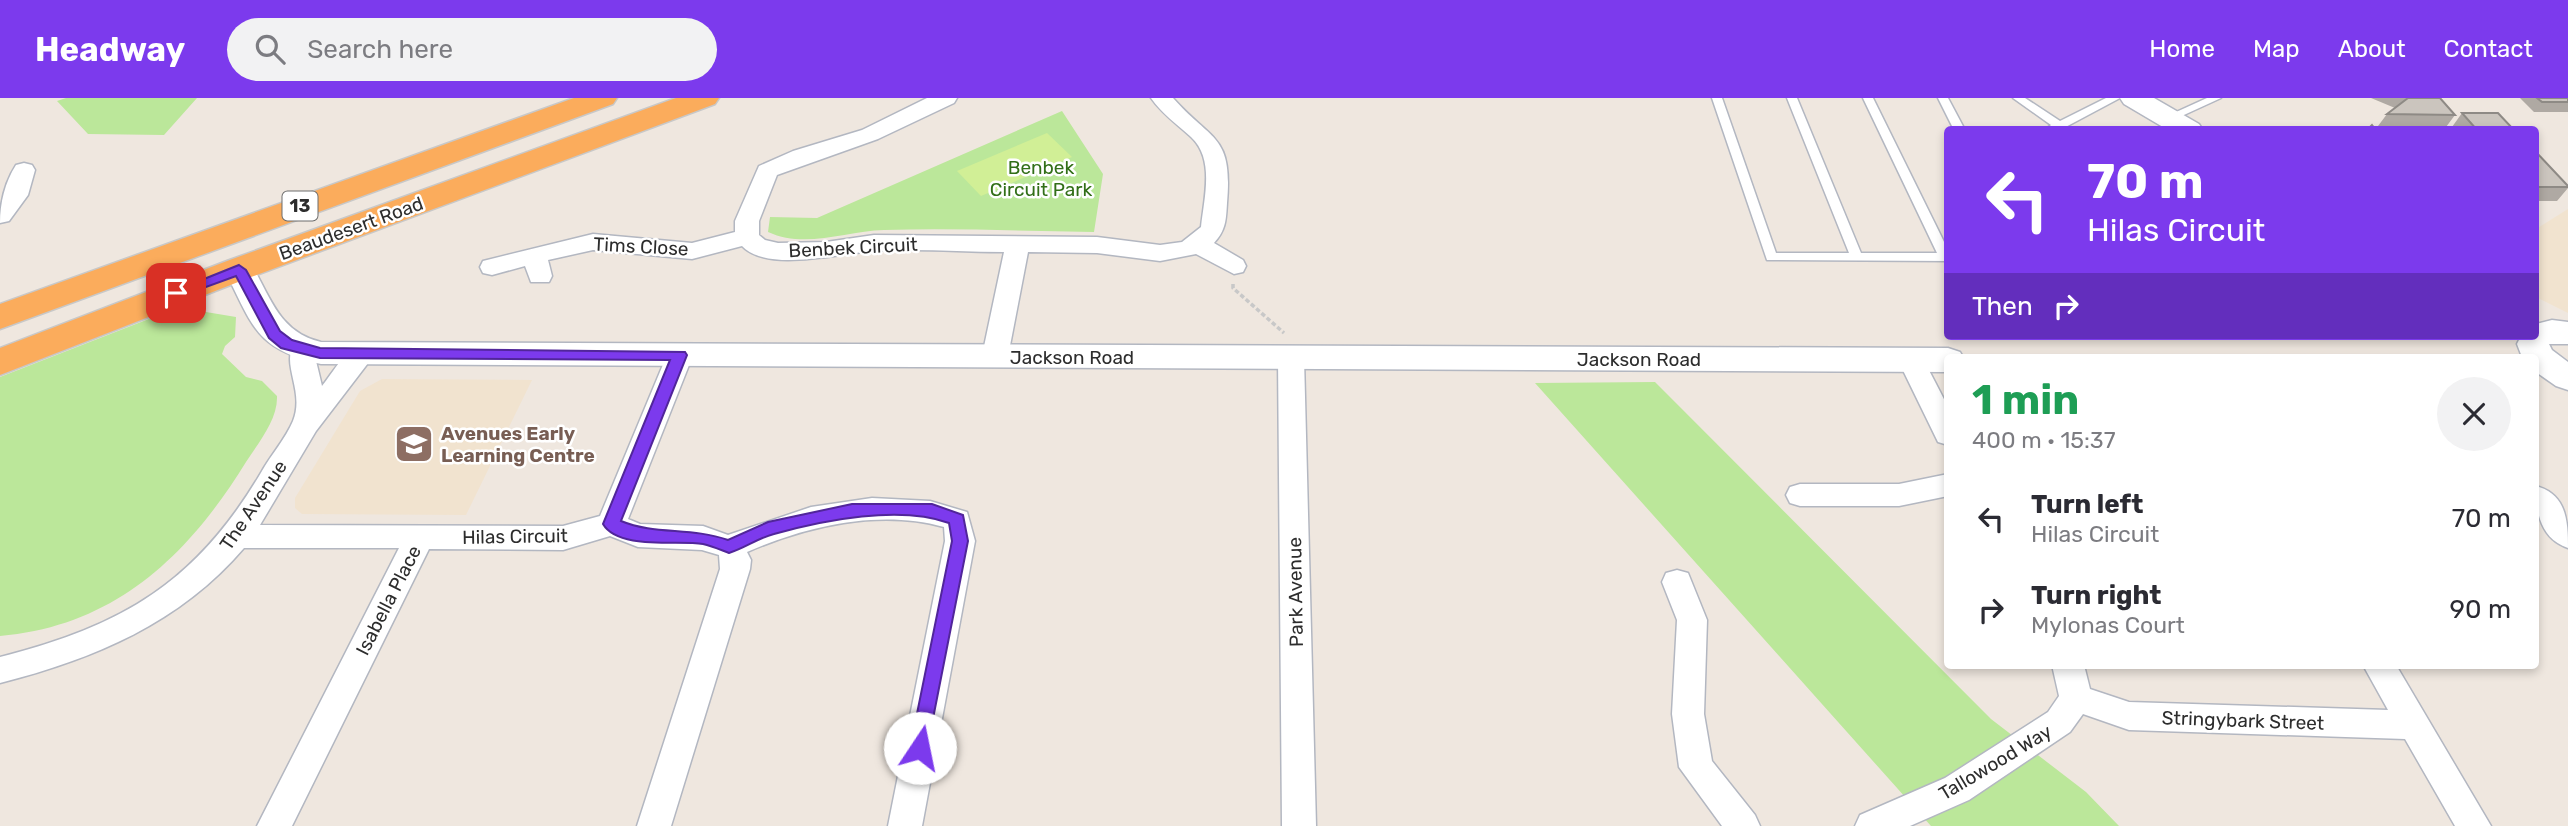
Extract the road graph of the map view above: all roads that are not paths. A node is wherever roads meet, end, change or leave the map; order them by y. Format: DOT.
graph roads {
  1 [pos="602,98"];
  2 [pos="704,98"];
  3 [pos="946,98"];
  4 [pos="1162,98"];
  5 [pos="1717,98"];
  6 [pos="1792,98"];
  7 [pos="1868,98"];
  8 [pos="1943,98"];
  9 [pos="2018,98"];
  10 [pos="2116,98"];
  11 [pos="2134,98"];
  12 [pos="2216,98"];
  13 [pos="2179,124"];
  14 [pos="1958,126"];
  15 [pos="2053,126"];
  16 [pos="2056,126"];
  17 [pos="24,170"];
  18 [pos="6,203"];
  19 [pos="747,237"];
  20 [pos="1018,244"];
  21 [pos="1199,245"];
  22 [pos="1944,253"];
  23 [pos="1857,257"];
  24 [pos="1944,257"];
  25 [pos="1234,266"];
  26 [pos="492,267"];
  27 [pos="239,270"];
  28 [pos="0,317"];
  29 [pos="2567,333"];
  30 [pos="2539,335"];
  31 [pos="2533,342"];
  32 [pos="303,350"];
  33 [pos="362,354"];
  34 [pos="680,355"];
  35 [pos="995,356"];
  36 [pos="1291,358"];
  37 [pos="1911,360"];
  38 [pos="1944,360"];
  39 [pos="0,362"];
  40 [pos="2568,378"];
  41 [pos="306,423"];
  42 [pos="1944,427"];
  43 [pos="1944,486"];
  44 [pos="1800,495"];
  45 [pos="2539,499"];
  46 [pos="611,524"];
  47 [pos="236,536"];
  48 [pos="2568,536"];
  49 [pos="420,537"];
  50 [pos="729,547"];
  51 [pos="1677,582"];
  52 [pos="2069,669"];
  53 [pos="2381,669"];
  54 [pos="0,670"];
  55 [pos="2076,698"];
  56 [pos="2414,725"];
  57 [pos="274,826"];
  58 [pos="654,826"];
  59 [pos="905,826"];
  60 [pos="1299,826"];
  61 [pos="1743,826"];
  62 [pos="1872,826"];
  63 [pos="2474,826"];
  1 -- 28 [label="highway, Beaudesert Road / 13"];
  2 -- 27 [label="highway, Beaudesert Road / 13"];
  3 -- 19 [label="street"];
  4 -- 21 [label="street"];
  5 -- 23 [label="lane"];
  6 -- 23 [label="lane"];
  7 -- 22 [label="lane"];
  8 -- 14 [label="lane"];
  9 -- 15 [label="lane"];
  10 -- 16 [label="lane"];
  11 -- 13 [label="street"];
  12 -- 13 [label="lane"];
  17 -- 18 [label="street"];
  19 -- 20 [label="street, Benbek Circuit"];
  19 -- 26 [label="street, Tims Close"];
  20 -- 21 [label="street, Benbek Circuit"];
  20 -- 35 [label="street"];
  21 -- 25 [label="street"];
  23 -- 24 [label="lane"];
  27 -- 32 [label="street, Jackson Road"];
  27 -- 39 [label="highway, Beaudesert Road / 13"];
  29 -- 30 [label="street"];
  31 -- 40 [label="street"];
  32 -- 33 [label="street, Jackson Road"];
  32 -- 41 [label="street"];
  33 -- 34 [label="street, Jackson Road"];
  33 -- 41 [label="street, The Avenue"];
  34 -- 35 [label="street, Jackson Road"];
  34 -- 46 [label="street"];
  35 -- 36 [label="street, Jackson Road"];
  36 -- 37 [label="street, Jackson Road"];
  36 -- 60 [label="street, Park Avenue"];
  37 -- 38 [label="street, Jackson Road"];
  37 -- 42 [label="street"];
  41 -- 47 [label="street, The Avenue"];
  43 -- 44 [label="street"];
  45 -- 48 [label="street"];
  46 -- 49 [label="street, Hilas Circuit"];
  46 -- 50 [label="street"];
  47 -- 49 [label="street, Isabella Place"];
  47 -- 54 [label="street, The Avenue"];
  49 -- 57 [label="street, Isabella Place"];
  50 -- 58 [label="street"];
  50 -- 59 [label="street"];
  51 -- 61 [label="street"];
  52 -- 55 [label="street"];
  53 -- 56 [label="street"];
  55 -- 56 [label="street, Stringybark Street"];
  55 -- 62 [label="street, Tallowood Way"];
  56 -- 63 [label="street"];
}
